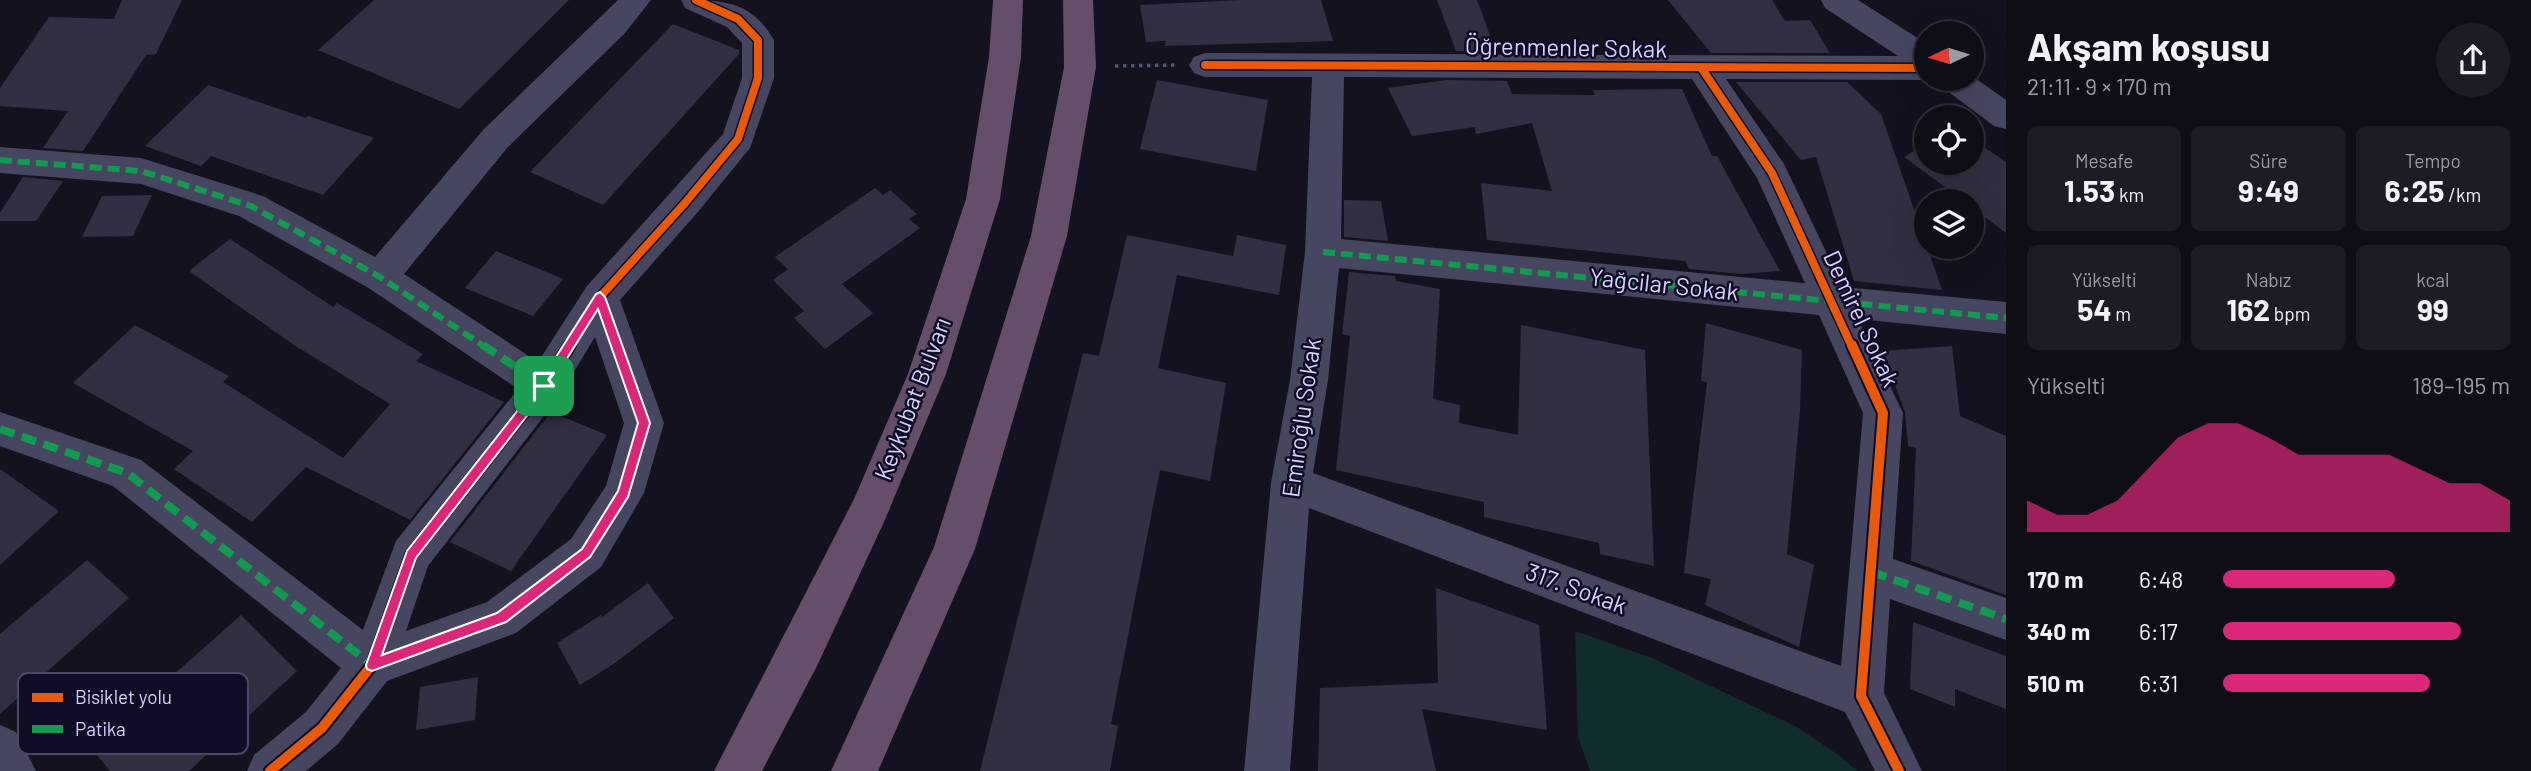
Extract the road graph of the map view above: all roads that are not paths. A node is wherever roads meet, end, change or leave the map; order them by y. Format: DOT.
graph roads {
  1 [pos="636,0"];
  2 [pos="696,0"];
  3 [pos="1008,0"];
  4 [pos="1078,0"];
  5 [pos="1836,0"];
  6 [pos="1914,51"];
  7 [pos="1328,64"];
  8 [pos="1205,65"];
  9 [pos="1914,68"];
  10 [pos="1702,69"];
  11 [pos="1970,91"];
  12 [pos="2006,117"];
  13 [pos="0,160"];
  14 [pos="1322,252"];
  15 [pos="380,277"];
  16 [pos="600,297"];
  17 [pos="1832,301"];
  18 [pos="2006,318"];
  19 [pos="544,386"];
  20 [pos="0,429"];
  21 [pos="1291,483"];
  22 [pos="1872,572"];
  23 [pos="2006,619"];
  24 [pos="372,665"];
  25 [pos="1861,696"];
  26 [pos="0,748"];
  27 [pos="13,771"];
  28 [pos="270,771"];
  29 [pos="737,771"];
  30 [pos="854,771"];
  31 [pos="1267,771"];
  32 [pos="1899,771"];
  1 -- 15 [label="street"];
  2 -- 16 [label="street"];
  3 -- 29 [label="highway, Keykubat Bulvarı"];
  4 -- 30 [label="highway"];
  5 -- 6 [label="street"];
  7 -- 8 [label="street, Öğrenmenler Sokak"];
  7 -- 10 [label="street, Öğrenmenler Sokak"];
  7 -- 14 [label="street, Emiroğlu Sokak"];
  9 -- 10 [label="street, Öğrenmenler Sokak"];
  10 -- 17 [label="street, Demirel Sokak"];
  11 -- 12 [label="street"];
  13 -- 15 [label="street"];
  14 -- 17 [label="street, Yağcilar Sokak"];
  14 -- 21 [label="street, Emiroğlu Sokak"];
  15 -- 19 [label="street"];
  16 -- 19 [label="street"];
  16 -- 24 [label="street"];
  17 -- 18 [label="street, Yağcilar Sokak"];
  17 -- 22 [label="street, Demirel Sokak"];
  19 -- 24 [label="street"];
  20 -- 24 [label="street"];
  21 -- 25 [label="street, 317. Sokak"];
  21 -- 31 [label="street, Emiroğlu Sokak"];
  22 -- 23 [label="street"];
  22 -- 25 [label="street, Demirel Sokak"];
  24 -- 28 [label="street"];
  25 -- 32 [label="street"];
  26 -- 27 [label="street"];
}
